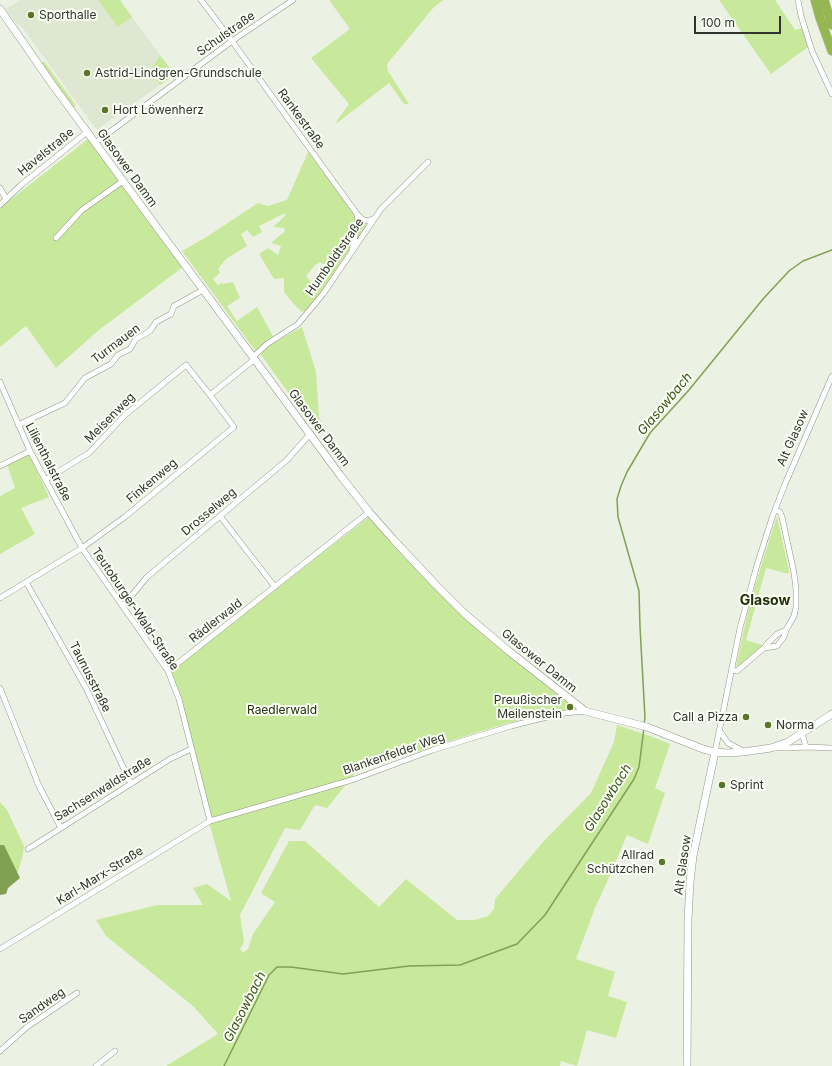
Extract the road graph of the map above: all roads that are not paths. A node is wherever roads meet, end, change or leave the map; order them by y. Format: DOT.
graph roads {
  1 [pos="201,0"];
  2 [pos="293,0"];
  3 [pos="798,0"];
  4 [pos="814,0"];
  5 [pos="824,0"];
  6 [pos="0,9"];
  7 [pos="832,25"];
  8 [pos="232,41"];
  9 [pos="832,51"];
  10 [pos="832,94"];
  11 [pos="87,132"];
  12 [pos="95,143"];
  13 [pos="428,162"];
  14 [pos="123,181"];
  15 [pos="0,188"];
  16 [pos="6,198"];
  17 [pos="0,205"];
  18 [pos="357,214"];
  19 [pos="375,218"];
  20 [pos="56,238"];
  21 [pos="352,253"];
  22 [pos="203,290"];
  23 [pos="254,358"];
  24 [pos="832,376"];
  25 [pos="0,382"];
  26 [pos="210,395"];
  27 [pos="18,425"];
  28 [pos="310,434"];
  29 [pos="30,451"];
  30 [pos="0,466"];
  31 [pos="45,480"];
  32 [pos="775,510"];
  33 [pos="369,512"];
  34 [pos="220,516"];
  35 [pos="82,548"];
  36 [pos="26,582"];
  37 [pos="275,587"];
  38 [pos="0,598"];
  39 [pos="123,606"];
  40 [pos="786,630"];
  41 [pos="764,648"];
  42 [pos="732,670"];
  43 [pos="168,671"];
  44 [pos="0,688"];
  45 [pos="585,711"];
  46 [pos="832,714"];
  47 [pos="719,730"];
  48 [pos="802,733"];
  49 [pos="806,747"];
  50 [pos="771,748"];
  51 [pos="832,748"];
  52 [pos="191,749"];
  53 [pos="715,752"];
  54 [pos="744,752"];
  55 [pos="131,784"];
  56 [pos="210,821"];
  57 [pos="61,828"];
  58 [pos="28,849"];
  59 [pos="0,948"];
  60 [pos="77,993"];
  61 [pos="0,1051"];
  62 [pos="115,1051"];
  63 [pos="96,1066"];
  64 [pos="687,1066"];
  1 -- 8 [label="street, Rankestraße"];
  2 -- 8 [label="street, Schulstraße"];
  3 -- 10 [label="street"];
  4 -- 9 [label="highway"];
  5 -- 7 [label="highway"];
  6 -- 11 [label="street, Glasower Damm"];
  8 -- 12 [label="street, Schulstraße"];
  8 -- 18 [label="street, Rankestraße"];
  11 -- 12 [label="street, Glasower Damm"];
  11 -- 16 [label="street, Havelstraße"];
  12 -- 14 [label="street, Glasower Damm"];
  13 -- 19 [label="street, Humboldtstraße"];
  14 -- 20 [label="street"];
  14 -- 22 [label="street, Glasower Damm"];
  15 -- 16 [label="street"];
  16 -- 17 [label="street, Havelstraße"];
  18 -- 19 [label="street"];
  18 -- 21 [label="street"];
  19 -- 21 [label="street, Humboldtstraße"];
  21 -- 23 [label="street, Humboldtstraße"];
  22 -- 23 [label="street, Glasower Damm"];
  22 -- 27 [label="street, Turmauen"];
  23 -- 26 [label="street, Humboldtstraße"];
  23 -- 28 [label="street, Glasower Damm"];
  24 -- 32 [label="street, Alt Glasow"];
  25 -- 27 [label="street, Lilienthalstraße"];
  26 -- 31 [label="street, Meisenweg"];
  26 -- 35 [label="street, Finkenweg"];
  27 -- 29 [label="street, Lilienthalstraße"];
  28 -- 33 [label="street, Glasower Damm"];
  28 -- 34 [label="street, Drosselweg"];
  29 -- 30 [label="street"];
  29 -- 31 [label="street, Lilienthalstraße"];
  31 -- 35 [label="street, Lilienthalstraße"];
  32 -- 40 [label="street"];
  32 -- 42 [label="street, Alt Glasow"];
  33 -- 37 [label="street, Rädlerwald"];
  33 -- 45 [label="street, Glasower Damm"];
  34 -- 37 [label="street"];
  34 -- 39 [label="street, Drosselweg"];
  35 -- 36 [label="street, Finkenweg"];
  35 -- 39 [label="street, Teutoburger-Wald-Straße"];
  36 -- 38 [label="street, Finkenweg"];
  36 -- 55 [label="street, Taunusstraße"];
  37 -- 43 [label="street, Rädlerwald"];
  39 -- 43 [label="street, Teutoburger-Wald-Straße"];
  40 -- 41 [label="street"];
  40 -- 41 [label="street"];
  41 -- 42 [label="street"];
  42 -- 47 [label="street, Alt Glasow"];
  43 -- 52 [label="street, Teutoburger-Wald-Straße"];
  44 -- 57 [label="street"];
  45 -- 53 [label="street, Glasower Damm"];
  45 -- 56 [label="street, Blankenfelder Weg"];
  46 -- 48 [label="street, Glasower Damm"];
  47 -- 53 [label="street, Alt Glasow"];
  47 -- 54 [label="street"];
  48 -- 49 [label="street"];
  48 -- 50 [label="street, Glasower Damm"];
  49 -- 50 [label="street"];
  49 -- 51 [label="street"];
  50 -- 54 [label="street, Glasower Damm"];
  52 -- 55 [label="street, Sachsenwaldstraße"];
  52 -- 56 [label="street, Teutoburger-Wald-Straße"];
  53 -- 54 [label="street, Glasower Damm"];
  53 -- 64 [label="street, Alt Glasow"];
  55 -- 57 [label="street, Sachsenwaldstraße"];
  56 -- 59 [label="street, Karl-Marx-Straße"];
  57 -- 58 [label="street, Sachsenwaldstraße"];
  60 -- 61 [label="street, Sandweg"];
  62 -- 63 [label="street"];
}
